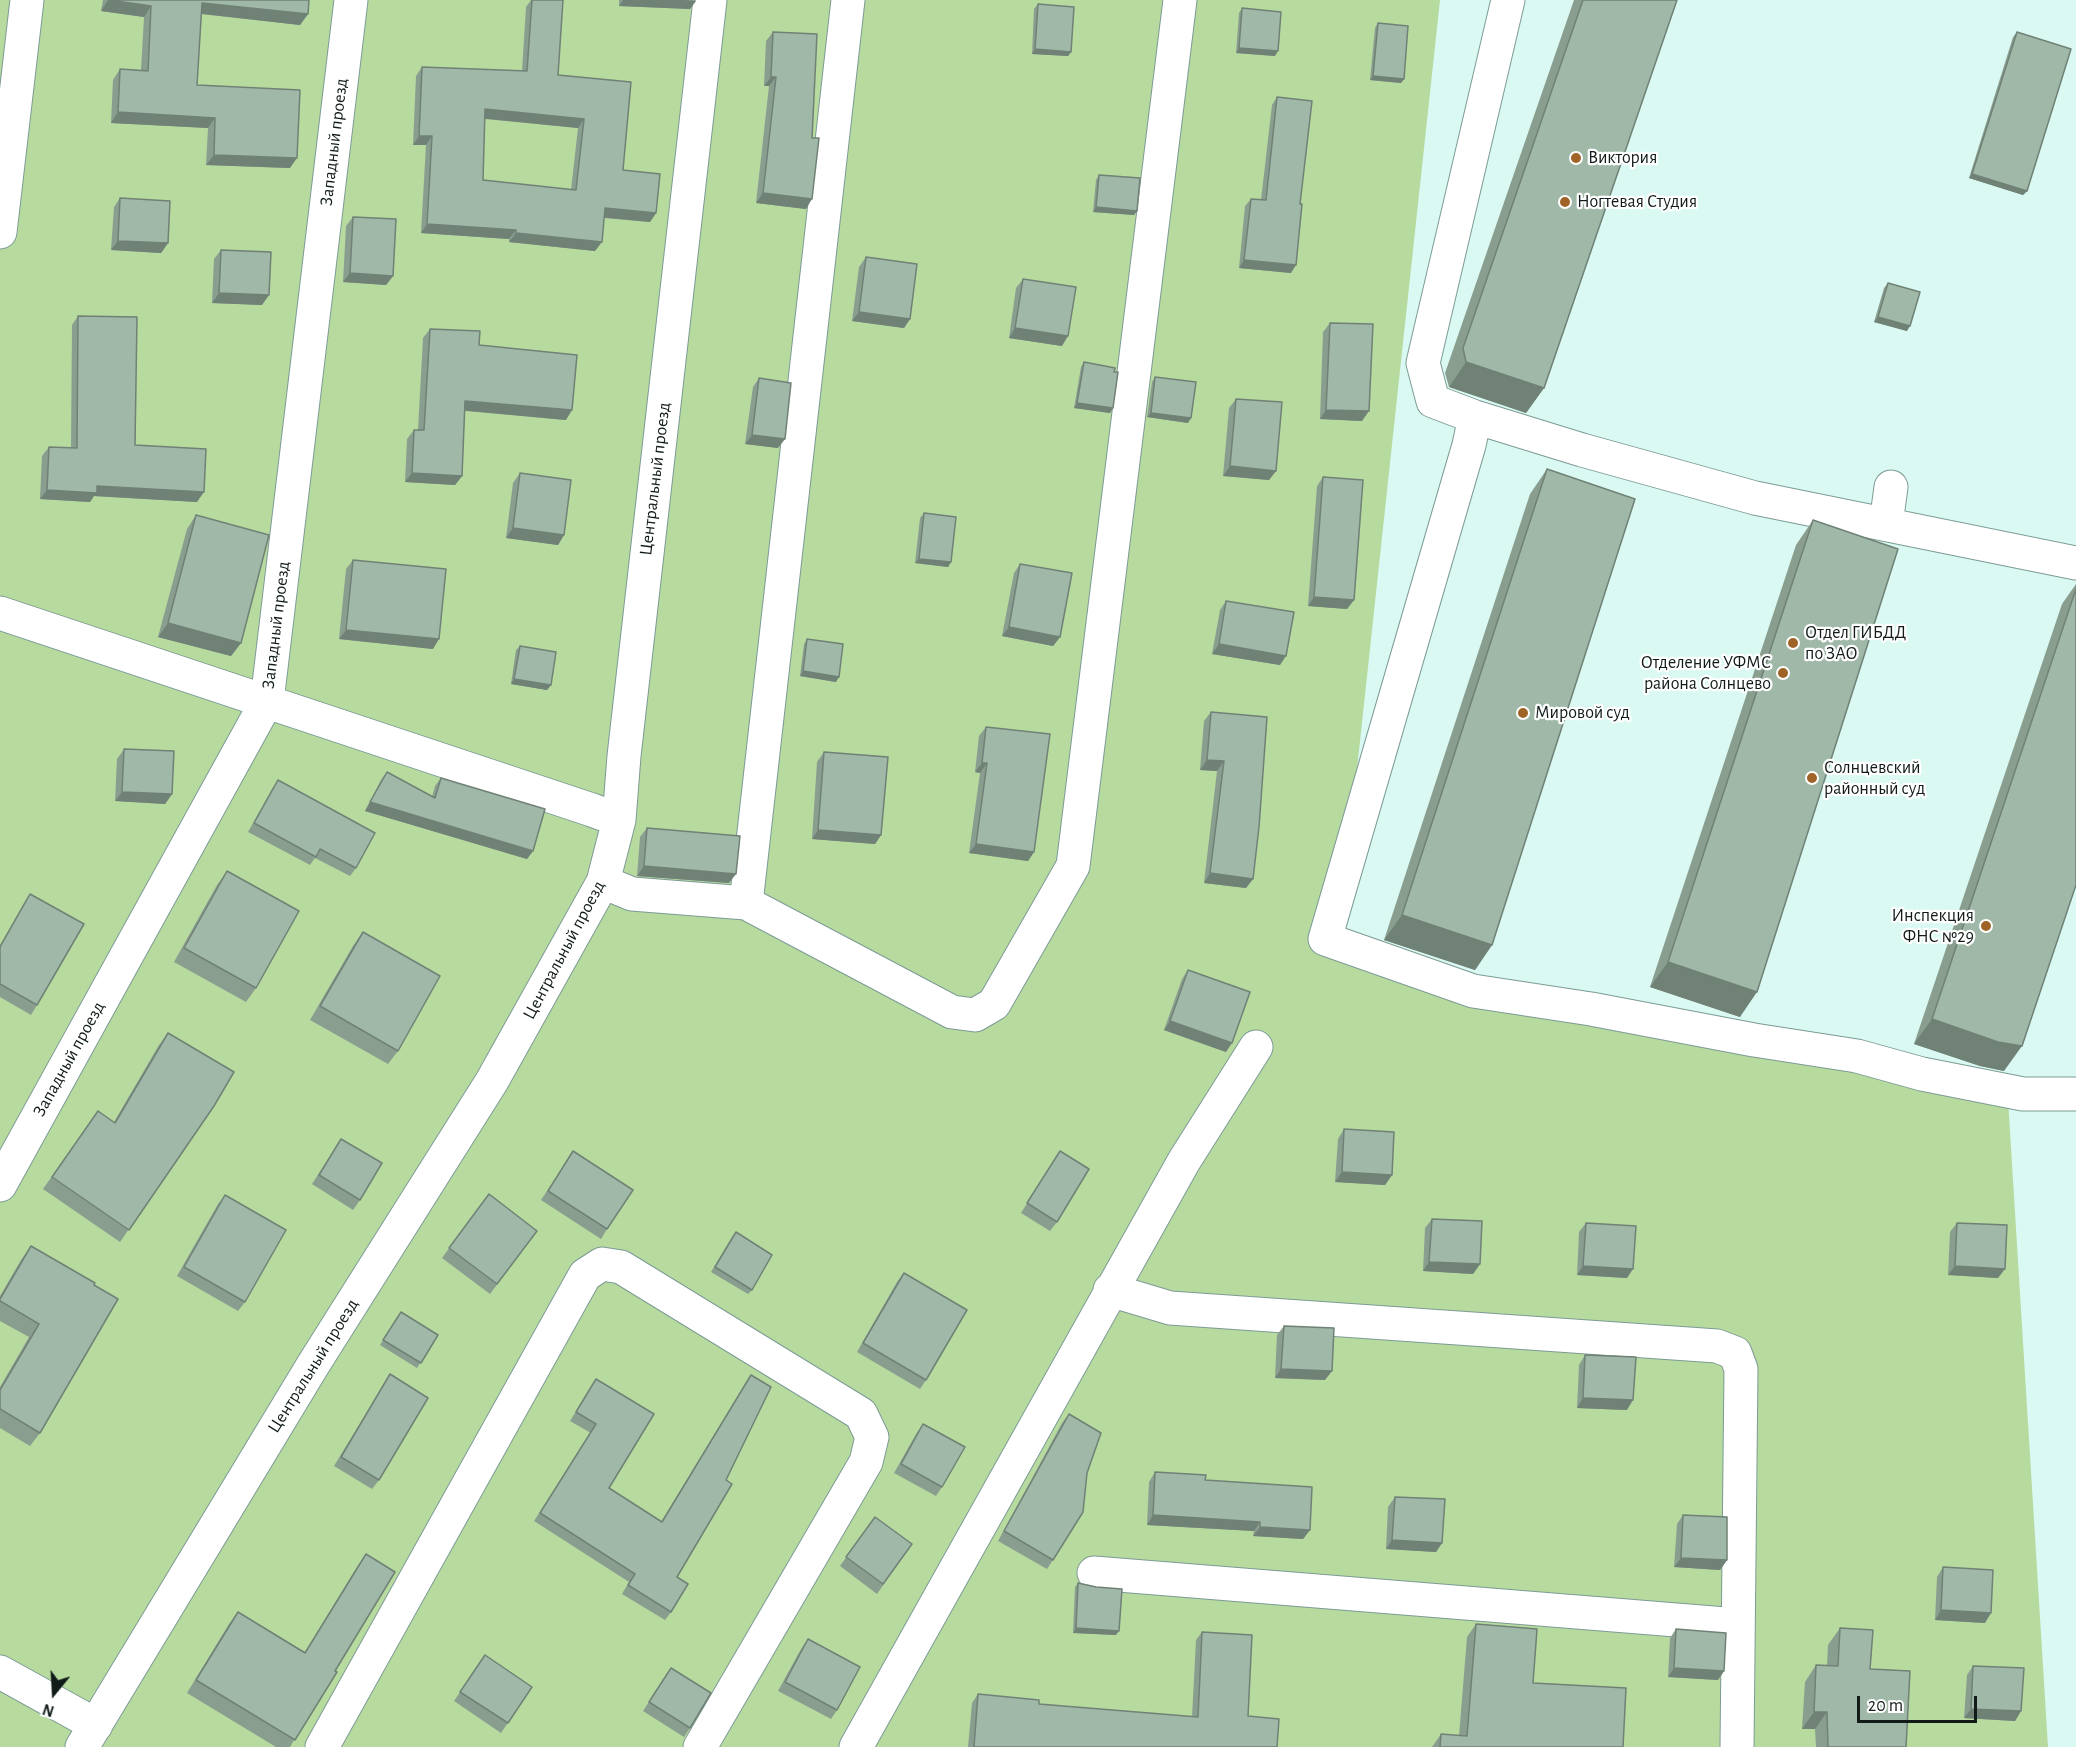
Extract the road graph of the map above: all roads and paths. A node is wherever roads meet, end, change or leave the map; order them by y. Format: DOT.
graph roads {
  1 [pos="27,0"];
  2 [pos="351,0"];
  3 [pos="710,0"];
  4 [pos="848,0"];
  5 [pos="1180,0"];
  6 [pos="1508,0"];
  7 [pos="0,232"];
  8 [pos="1475,417"];
  9 [pos="1891,487"];
  10 [pos="1886,524"];
  11 [pos="2076,563"];
  12 [pos="0,613"];
  13 [pos="267,701"];
  14 [pos="619,820"];
  15 [pos="603,882"];
  16 [pos="746,903"];
  17 [pos="1256,1047"];
  18 [pos="2076,1094"];
  19 [pos="0,1185"];
  20 [pos="1110,1290"];
  21 [pos="1094,1573"];
  22 [pos="1738,1625"];
  23 [pos="0,1672"];
  24 [pos="89,1736"];
  25 [pos="322,1747"];
  26 [pos="700,1747"];
  27 [pos="856,1747"];
  28 [pos="1737,1747"];
  1 -- 7 [label="lane"];
  2 -- 13 [label="lane, Западный проезд"];
  3 -- 14 [label="lane, Центральный проезд"];
  4 -- 16 [label="lane"];
  5 -- 16 [label="lane"];
  6 -- 8 [label="lane"];
  8 -- 10 [label="lane"];
  8 -- 18 [label="lane"];
  9 -- 10 [label="lane"];
  10 -- 11 [label="lane"];
  12 -- 13 [label="lane"];
  13 -- 14 [label="lane"];
  13 -- 19 [label="lane, Западный проезд"];
  14 -- 15 [label="lane, Центральный проезд"];
  15 -- 16 [label="lane"];
  15 -- 24 [label="lane, Центральный проезд"];
  17 -- 20 [label="lane"];
  20 -- 22 [label="lane"];
  20 -- 27 [label="lane"];
  21 -- 22 [label="lane"];
  22 -- 28 [label="lane"];
  23 -- 24 [label="lane"];
  25 -- 26 [label="lane"];
}
